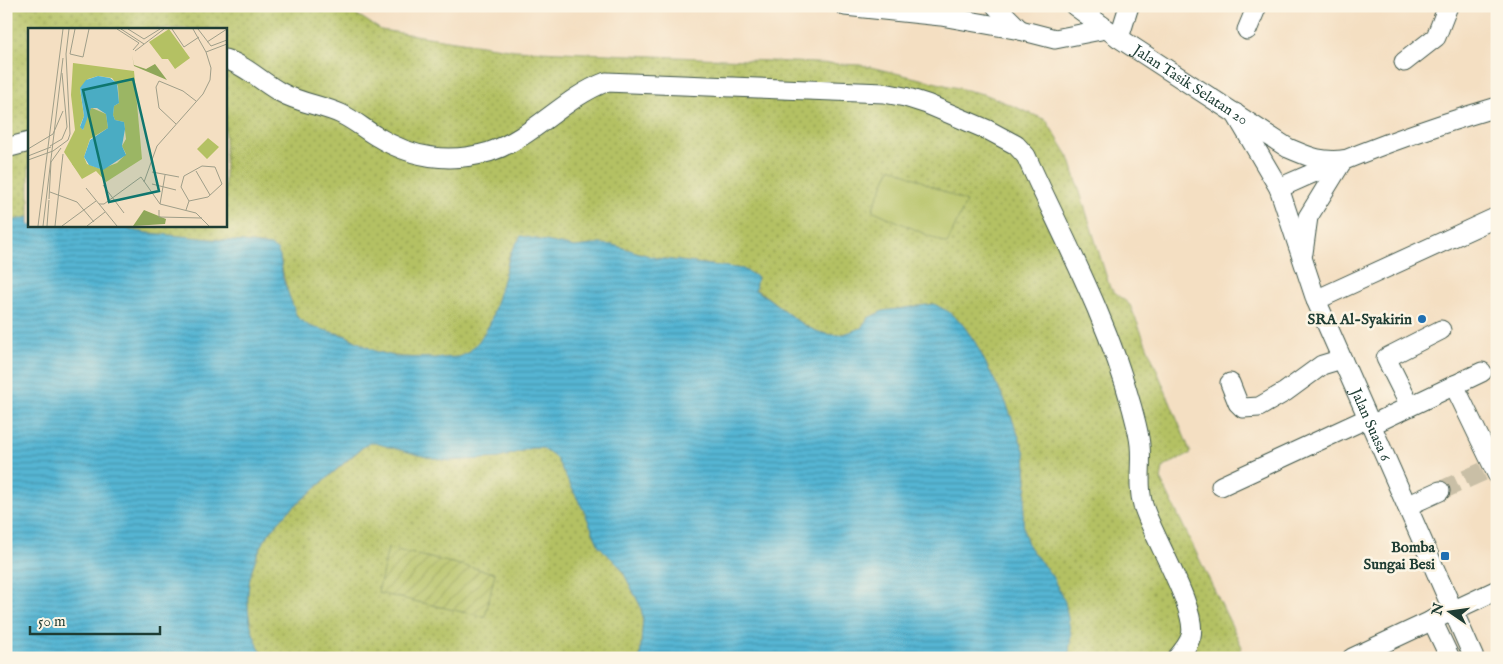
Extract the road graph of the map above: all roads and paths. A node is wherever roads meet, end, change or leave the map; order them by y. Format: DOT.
graph roads {
  1 [pos="845,6"];
  2 [pos="996,6"];
  3 [pos="1075,6"];
  4 [pos="1129,6"];
  5 [pos="1257,6"];
  6 [pos="1448,6"];
  7 [pos="1020,30"];
  8 [pos="1247,30"];
  9 [pos="1112,34"];
  10 [pos="226,59"];
  11 [pos="1404,62"];
  12 [pos="1497,107"];
  13 [pos="1235,113"];
  14 [pos="28,142"];
  15 [pos="6,148"];
  16 [pos="1343,160"];
  17 [pos="1279,188"];
  18 [pos="1497,217"];
  19 [pos="1302,259"];
  20 [pos="1316,300"];
  21 [pos="1441,330"];
  22 [pos="1342,359"];
  23 [pos="1482,372"];
  24 [pos="1230,383"];
  25 [pos="1454,385"];
  26 [pos="1410,406"];
  27 [pos="1370,422"];
  28 [pos="1497,474"];
  29 [pos="1221,486"];
  30 [pos="1440,492"];
  31 [pos="1407,506"];
  32 [pos="1497,590"];
  33 [pos="1452,610"];
  34 [pos="1432,620"];
  35 [pos="1177,658"];
  36 [pos="1352,658"];
  37 [pos="1450,658"];
  38 [pos="1474,658"];
  1 -- 7 [label="street"];
  2 -- 7 [label="street"];
  3 -- 9 [label="street, Jalan Tasik Selatan 20"];
  4 -- 9 [label="street"];
  5 -- 8 [label="street"];
  6 -- 11 [label="street"];
  7 -- 9 [label="street"];
  9 -- 13 [label="street, Jalan Tasik Selatan 20"];
  10 -- 35 [label="street"];
  12 -- 16 [label="street"];
  13 -- 16 [label="street"];
  13 -- 17 [label="street, Jalan Tasik Selatan 20"];
  14 -- 15 [label="street"];
  16 -- 17 [label="street"];
  16 -- 19 [label="street"];
  17 -- 19 [label="street, Jalan Suasa 6"];
  18 -- 20 [label="street"];
  19 -- 20 [label="street, Jalan Suasa 6"];
  20 -- 22 [label="street, Jalan Suasa 6"];
  21 -- 26 [label="street"];
  22 -- 24 [label="street"];
  22 -- 27 [label="street, Jalan Suasa 6"];
  23 -- 25 [label="street"];
  25 -- 26 [label="street"];
  25 -- 28 [label="street"];
  26 -- 27 [label="street"];
  27 -- 29 [label="street"];
  27 -- 31 [label="street, Jalan Suasa 6"];
  30 -- 31 [label="street"];
  31 -- 33 [label="street, Jalan Suasa 6"];
  32 -- 33 [label="street"];
  33 -- 34 [label="street"];
  33 -- 38 [label="street, Jalan Suasa 6"];
  34 -- 36 [label="street"];
  34 -- 37 [label="street"];
}
